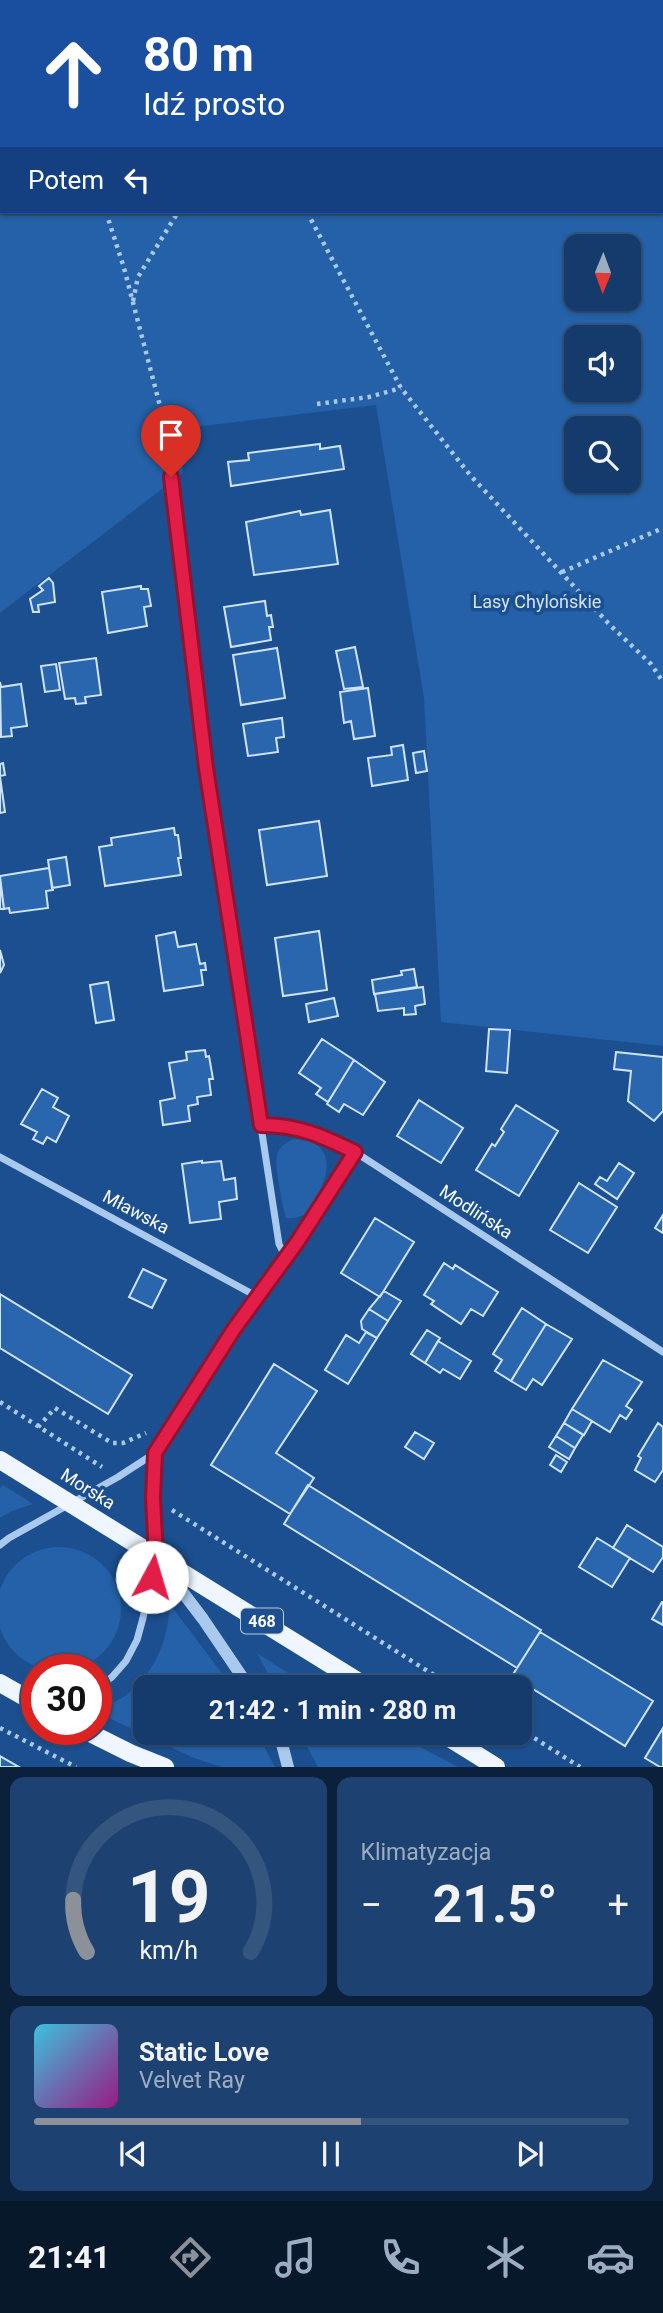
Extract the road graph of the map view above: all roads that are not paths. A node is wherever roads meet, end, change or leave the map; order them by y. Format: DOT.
graph roads {
  1 [pos="164,424"];
  2 [pos="261,1125"];
  3 [pos="355,1152"];
  4 [pos="0,1157"];
  5 [pos="285,1256"];
  6 [pos="256,1296"];
  7 [pos="663,1352"];
  8 [pos="155,1453"];
  9 [pos="0,1460"];
  10 [pos="70,1502"];
  11 [pos="0,1545"];
  12 [pos="156,1556"];
  13 [pos="112,1675"];
  14 [pos="241,1675"];
  15 [pos="348,1675"];
  16 [pos="0,1683"];
  17 [pos="21,1695"];
  18 [pos="112,1744"];
  19 [pos="282,1745"];
  20 [pos="461,1745"];
  21 [pos="166,1767"];
  22 [pos="288,1767"];
  23 [pos="496,1767"];
  1 -- 2 [label="street"];
  2 -- 3 [label="street, Modlińska"];
  2 -- 5 [label="street"];
  3 -- 5 [label="street"];
  3 -- 7 [label="street, Modlińska"];
  4 -- 6 [label="street, Mławska"];
  5 -- 6 [label="street"];
  6 -- 8 [label="street"];
  8 -- 10 [label="street"];
  8 -- 12 [label="street"];
  9 -- 10 [label="main road, Morska / 468"];
  10 -- 11 [label="street"];
  10 -- 12 [label="main road, Morska / 468"];
  12 -- 13 [label="street"];
  12 -- 14 [label="street"];
  12 -- 15 [label="main road, Morska / 468"];
  16 -- 17 [label="main road"];
  18 -- 21 [label="main road"];
  19 -- 22 [label="street"];
  20 -- 23 [label="main road"];
}
